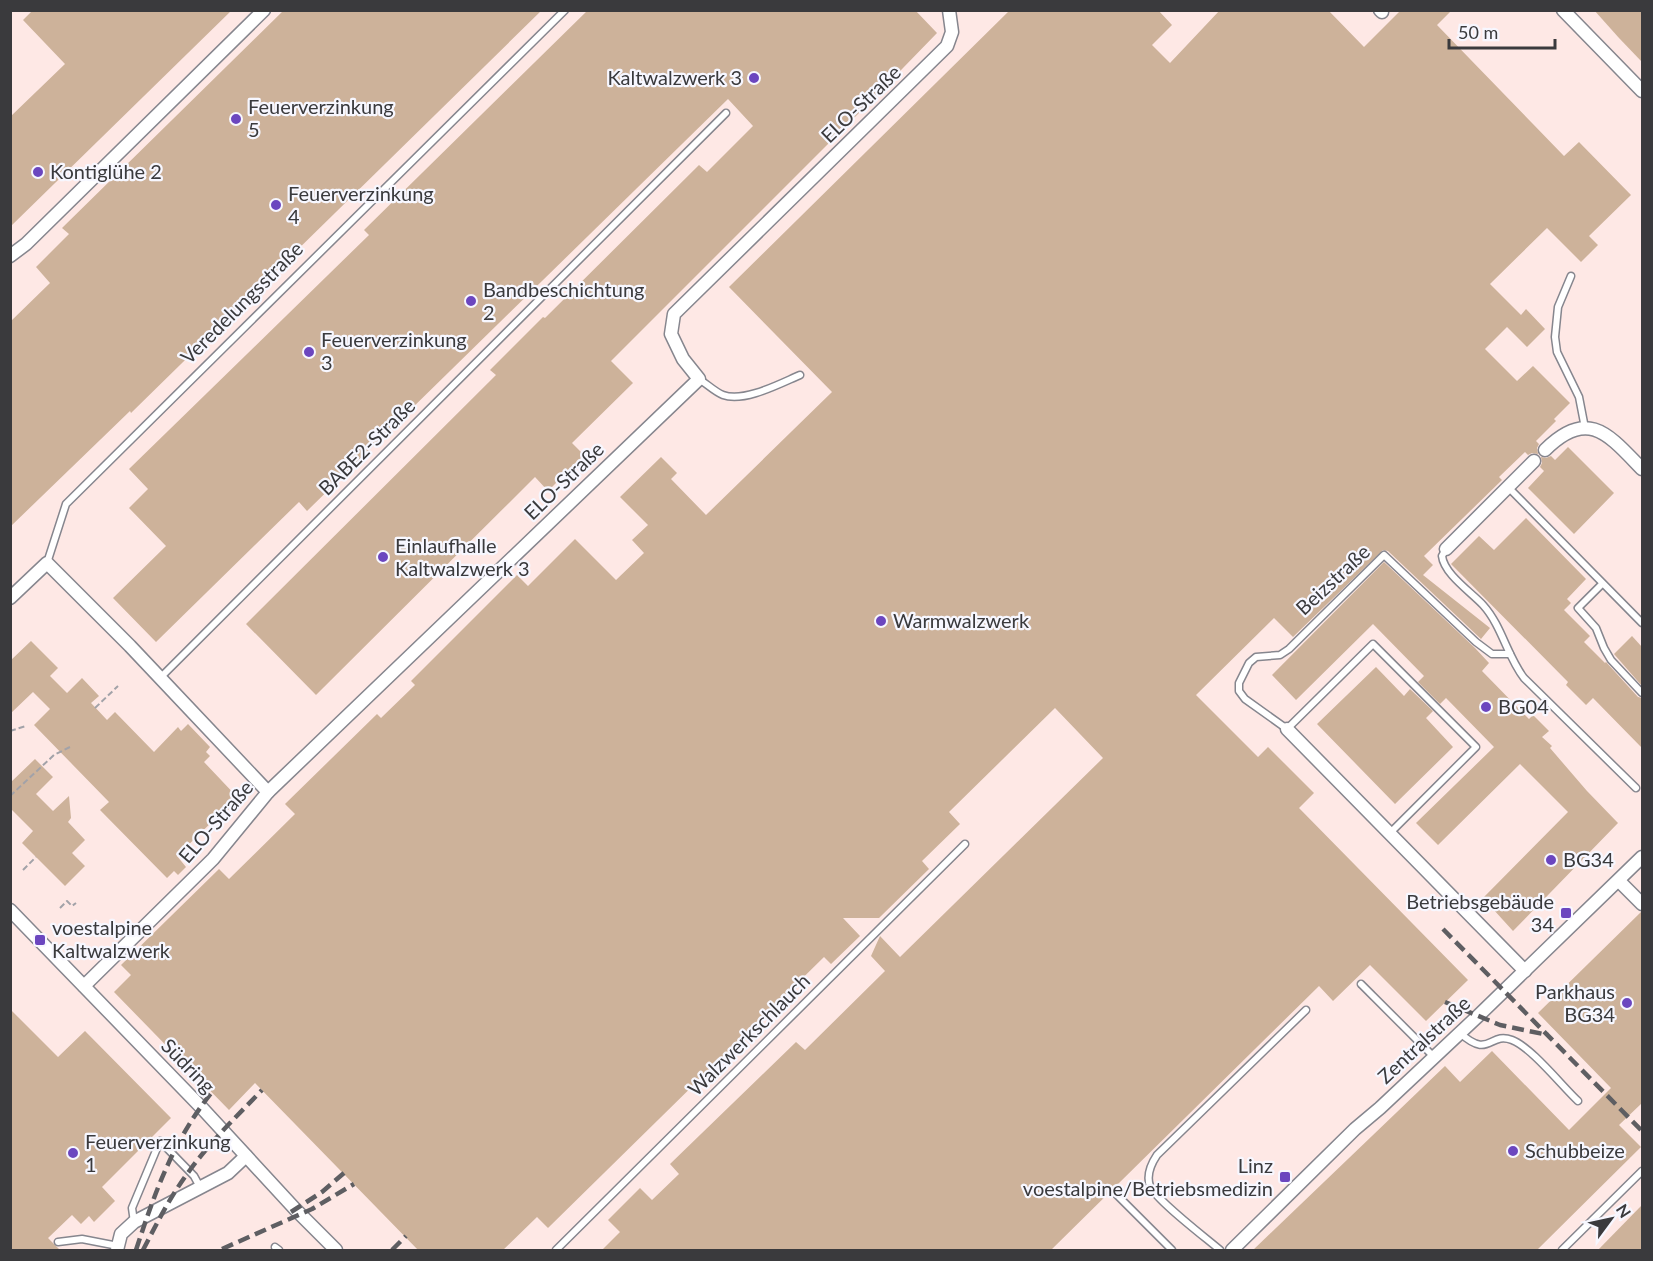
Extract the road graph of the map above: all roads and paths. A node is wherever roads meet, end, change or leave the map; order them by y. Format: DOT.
graph roads {
  1 [pos="264,10"];
  2 [pos="565,10"];
  3 [pos="1563,10"];
  4 [pos="951,11"];
  5 [pos="1642,91"];
  6 [pos="726,114"];
  7 [pos="10,256"];
  8 [pos="1570,276"];
  9 [pos="800,375"];
  10 [pos="699,379"];
  11 [pos="1585,428"];
  12 [pos="1545,450"];
  13 [pos="1534,461"];
  14 [pos="1642,469"];
  15 [pos="1507,487"];
  16 [pos="1446,549"];
  17 [pos="47,562"];
  18 [pos="1602,584"];
  19 [pos="10,598"];
  20 [pos="1642,623"];
  21 [pos="1510,654"];
  22 [pos="160,678"];
  23 [pos="118,686"];
  24 [pos="1642,693"];
  25 [pos="95,708"];
  26 [pos="26,726"];
  27 [pos="1287,729"];
  28 [pos="10,731"];
  29 [pos="70,747"];
  30 [pos="1636,788"];
  31 [pos="268,792"];
  32 [pos="10,796"];
  33 [pos="1389,833"];
  34 [pos="965,844"];
  35 [pos="36,857"];
  36 [pos="1642,857"];
  37 [pos="23,870"];
  38 [pos="1619,881"];
  39 [pos="76,903"];
  40 [pos="1642,904"];
  41 [pos="60,908"];
  42 [pos="10,910"];
  43 [pos="1525,971"];
  44 [pos="1361,984"];
  45 [pos="84,986"];
  46 [pos="1306,1010"];
  47 [pos="1460,1033"];
  48 [pos="1434,1058"];
  49 [pos="1578,1101"];
  50 [pos="246,1156"];
  51 [pos="1642,1171"];
  52 [pos="200,1187"];
  53 [pos="1115,1193"];
  54 [pos="134,1222"];
  55 [pos="58,1242"];
  56 [pos="117,1248"];
  57 [pos="336,1251"];
  58 [pos="556,1251"];
  59 [pos="1172,1251"];
  60 [pos="1220,1251"];
  61 [pos="1232,1251"];
  62 [pos="1562,1251"];
  1 -- 7 [label="street"];
  2 -- 17 [label="lane, Veredelungsstraße"];
  3 -- 5 [label="street"];
  4 -- 10 [label="street, ELO-Straße"];
  6 -- 22 [label="lane, BABE2-Straße"];
  8 -- 11 [label="lane"];
  9 -- 10 [label="lane"];
  10 -- 31 [label="street, ELO-Straße"];
  11 -- 12 [label="street"];
  11 -- 14 [label="street"];
  13 -- 15 [label="street"];
  15 -- 16 [label="street"];
  15 -- 18 [label="lane"];
  16 -- 21 [label="lane"];
  17 -- 19 [label="street, Veredelungsstraße"];
  17 -- 22 [label="street"];
  18 -- 20 [label="lane"];
  18 -- 24 [label="lane"];
  21 -- 27 [label="lane, Beizstraße"];
  21 -- 30 [label="lane"];
  22 -- 31 [label="street"];
  23 -- 25 [label="path"];
  26 -- 28 [label="path"];
  27 -- 33 [label="street, Beizstraße"];
  27 -- 33 [label="lane"];
  29 -- 32 [label="path"];
  31 -- 45 [label="street, ELO-Straße"];
  33 -- 43 [label="street, Beizstraße"];
  34 -- 58 [label="lane, Walzwerkschlauch"];
  35 -- 37 [label="path"];
  36 -- 38 [label="street, Zentralstraße"];
  38 -- 40 [label="street"];
  38 -- 43 [label="street, Zentralstraße"];
  39 -- 41 [label="path"];
  42 -- 45 [label="street, Südring"];
  43 -- 47 [label="street, Zentralstraße"];
  44 -- 48 [label="lane"];
  45 -- 50 [label="street, Südring"];
  46 -- 60 [label="lane"];
  47 -- 48 [label="street, Zentralstraße"];
  47 -- 49 [label="lane"];
  48 -- 61 [label="street, Zentralstraße"];
  50 -- 52 [label="street"];
  50 -- 57 [label="street, Südring"];
  51 -- 62 [label="lane"];
  52 -- 54 [label="street"];
  52 -- 54 [label="lane"];
  53 -- 59 [label="lane"];
  54 -- 56 [label="street"];
  55 -- 56 [label="lane"];
}
